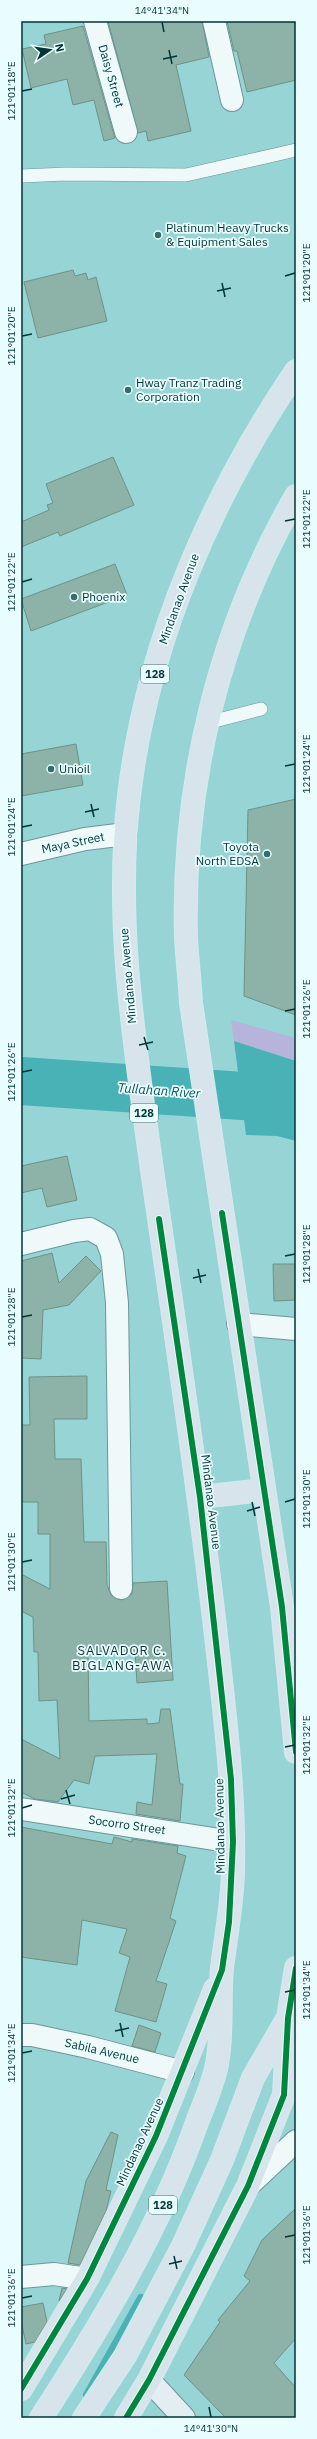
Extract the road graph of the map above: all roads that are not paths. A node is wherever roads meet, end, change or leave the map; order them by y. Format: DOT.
graph roads {
  1 [pos="95,21"];
  2 [pos="214,21"];
  3 [pos="232,100"];
  4 [pos="126,132"];
  5 [pos="296,150"];
  6 [pos="21,176"];
  7 [pos="296,371"];
  8 [pos="296,496"];
  9 [pos="261,709"];
  10 [pos="207,723"];
  11 [pos="126,834"];
  12 [pos="21,854"];
  13 [pos="21,1244"];
  14 [pos="238,1324"];
  15 [pos="296,1329"];
  16 [pos="264,1490"];
  17 [pos="200,1497"];
  18 [pos="121,1588"];
  19 [pos="289,1607"];
  20 [pos="296,1748"];
  21 [pos="296,1752"];
  22 [pos="21,1808"];
  23 [pos="233,1842"];
  24 [pos="296,1968"];
  25 [pos="222,1970"];
  26 [pos="288,2018"];
  27 [pos="21,2035"];
  28 [pos="183,2072"];
  29 [pos="296,2141"];
  30 [pos="248,2186"];
  31 [pos="21,2277"];
  32 [pos="87,2279"];
  33 [pos="149,2380"];
  34 [pos="21,2389"];
  35 [pos="40,2418"];
  36 [pos="84,2418"];
  37 [pos="126,2418"];
  38 [pos="184,2418"];
  1 -- 4 [label="street, Daisy Street"];
  2 -- 3 [label="street"];
  5 -- 6 [label="lane"];
  7 -- 11 [label="main road, Mindanao Avenue / 128"];
  8 -- 10 [label="main road"];
  9 -- 10 [label="lane"];
  10 -- 14 [label="main road"];
  11 -- 12 [label="street, Maya Street"];
  11 -- 17 [label="main road, Mindanao Avenue / 128"];
  13 -- 18 [label="street"];
  14 -- 15 [label="street"];
  14 -- 16 [label="main road"];
  16 -- 17 [label="main road"];
  16 -- 19 [label="main road"];
  17 -- 23 [label="main road, Mindanao Avenue / 128"];
  19 -- 20 [label="main road"];
  20 -- 21 [label="main road"];
  22 -- 23 [label="street, Socorro Street"];
  23 -- 25 [label="main road, Mindanao Avenue / 128"];
  24 -- 26 [label="main road"];
  25 -- 28 [label="main road, Mindanao Avenue / 128"];
  25 -- 35 [label="main road, Mindanao Avenue / 128"];
  26 -- 30 [label="main road"];
  26 -- 36 [label="main road"];
  27 -- 28 [label="street, Sabila Avenue"];
  28 -- 32 [label="main road, Mindanao Avenue / 128"];
  29 -- 30 [label="street"];
  30 -- 33 [label="main road"];
  31 -- 32 [label="street"];
  32 -- 34 [label="main road, Mindanao Avenue / 128"];
  33 -- 37 [label="main road"];
  33 -- 38 [label="main road"];
}
